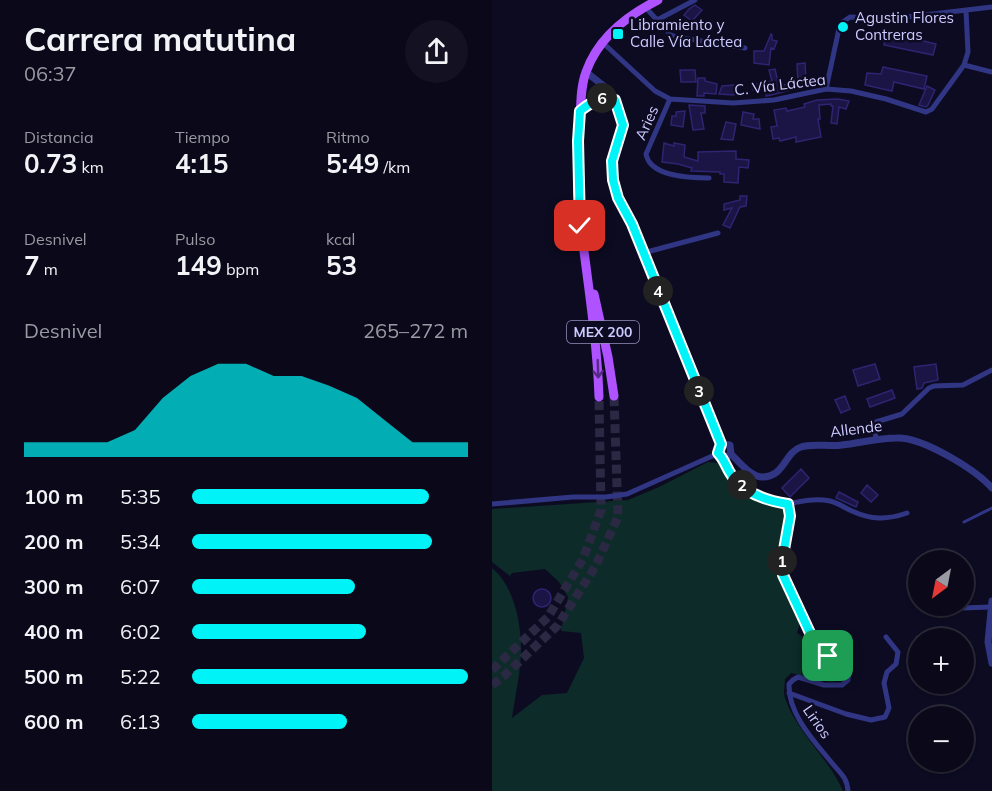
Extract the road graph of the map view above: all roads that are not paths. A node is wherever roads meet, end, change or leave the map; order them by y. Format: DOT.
graph roads {
  1 [pos="658,0"];
  2 [pos="695,0"];
  3 [pos="645,7"];
  4 [pos="992,7"];
  5 [pos="966,11"];
  6 [pos="657,20"];
  7 [pos="602,42"];
  8 [pos="745,48"];
  9 [pos="964,65"];
  10 [pos="586,72"];
  11 [pos="992,72"];
  12 [pos="826,89"];
  13 [pos="670,99"];
  14 [pos="615,100"];
  15 [pos="580,111"];
  16 [pos="709,178"];
  17 [pos="718,233"];
  18 [pos="643,253"];
  19 [pos="587,269"];
  20 [pos="992,370"];
  21 [pos="614,396"];
  22 [pos="599,397"];
  23 [pos="877,440"];
  24 [pos="721,444"];
  25 [pos="731,454"];
  26 [pos="721,455"];
  27 [pos="992,488"];
  28 [pos="492,504"];
  29 [pos="788,504"];
  30 [pos="992,508"];
  31 [pos="907,513"];
  32 [pos="964,522"];
  33 [pos="992,604"];
  34 [pos="974,606"];
  35 [pos="885,637"];
  36 [pos="992,663"];
  37 [pos="789,693"];
  38 [pos="848,791"];
  1 -- 3 [label="main road, MEX 200"];
  2 -- 6 [label="street"];
  3 -- 6 [label="street"];
  3 -- 7 [label="main road, MEX 200"];
  4 -- 5 [label="street"];
  5 -- 9 [label="street"];
  5 -- 12 [label="street"];
  6 -- 8 [label="street"];
  7 -- 10 [label="main road, MEX 200"];
  7 -- 13 [label="street"];
  9 -- 11 [label="street"];
  9 -- 12 [label="street, C. Vía Láctea"];
  10 -- 14 [label="street"];
  10 -- 15 [label="main road, MEX 200"];
  12 -- 13 [label="street, C. Vía Láctea"];
  13 -- 16 [label="street, Aries"];
  14 -- 15 [label="street"];
  14 -- 18 [label="street"];
  15 -- 19 [label="main road, MEX 200"];
  17 -- 18 [label="street"];
  18 -- 24 [label="street"];
  19 -- 21 [label="main road, MEX 200"];
  19 -- 22 [label="main road, MEX 200, one-way"];
  20 -- 23 [label="street"];
  23 -- 25 [label="street, Allende"];
  23 -- 27 [label="street, Allende"];
  24 -- 25 [label="street, Allende"];
  24 -- 26 [label="street"];
  25 -- 26 [label="street"];
  26 -- 28 [label="street"];
  26 -- 29 [label="street"];
  29 -- 31 [label="street"];
  29 -- 37 [label="street, Lirios"];
  30 -- 32 [label="lane"];
  33 -- 34 [label="street"];
  33 -- 36 [label="street"];
  35 -- 37 [label="street"];
  37 -- 38 [label="street, Lirios"];
}
